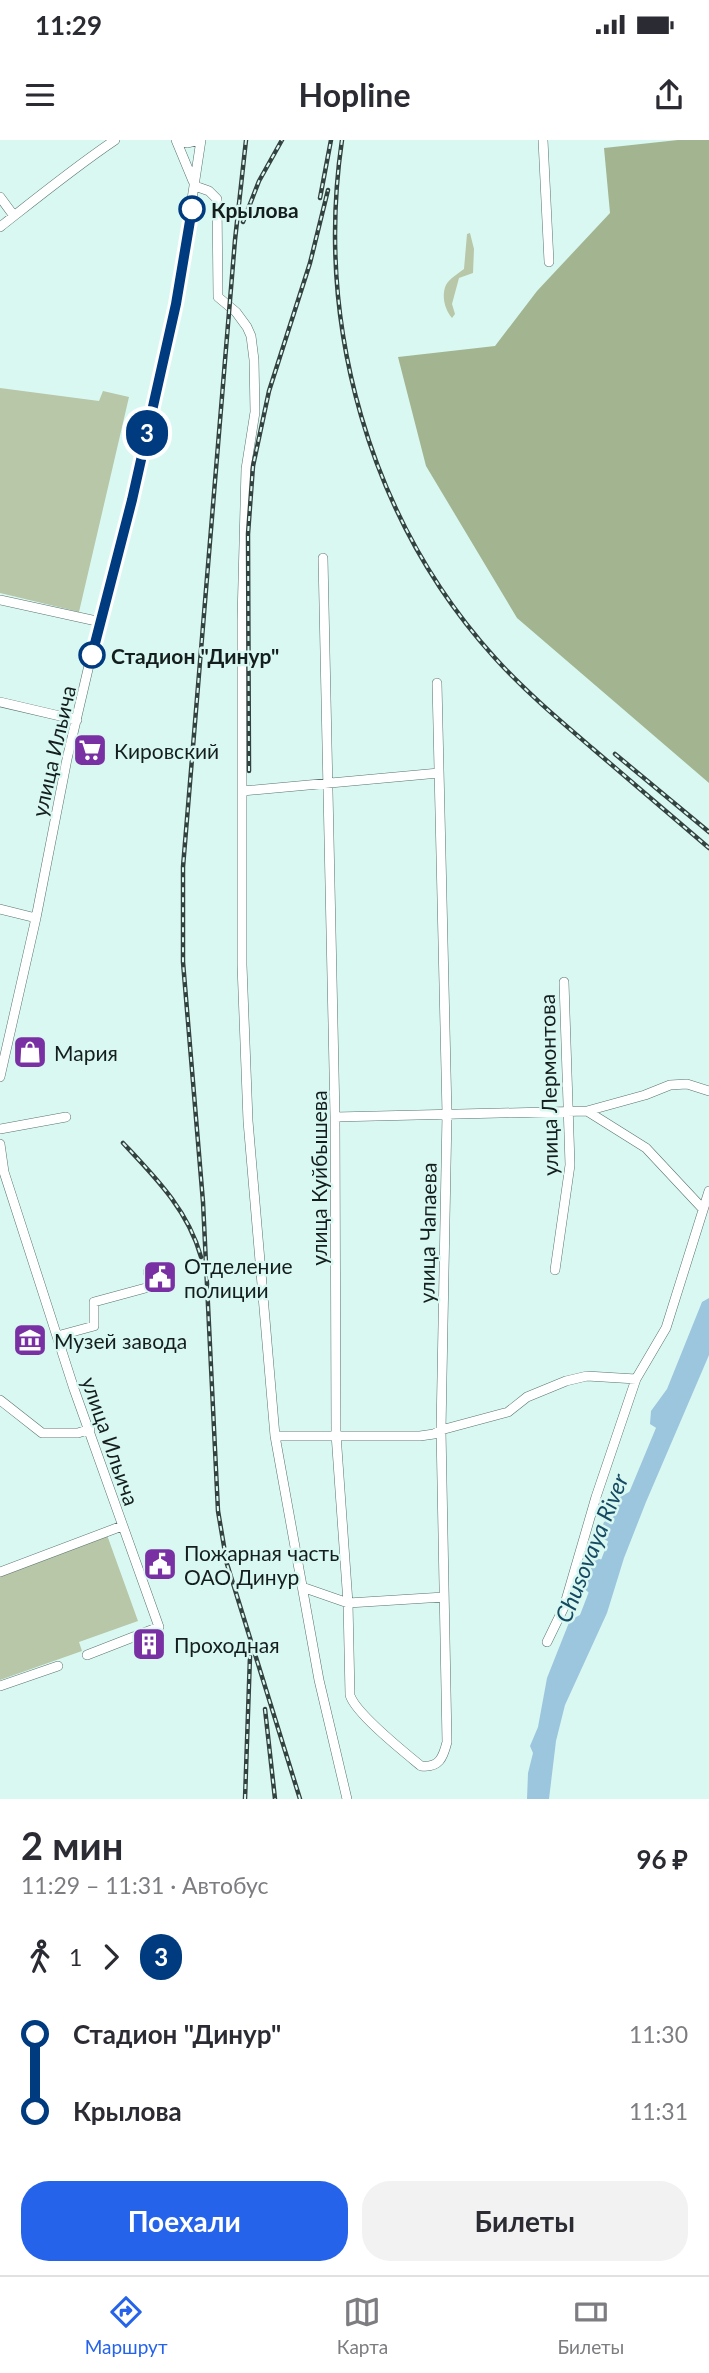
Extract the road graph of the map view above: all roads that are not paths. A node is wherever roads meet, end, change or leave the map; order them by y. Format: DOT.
graph roads {
  1 [pos="115,140"];
  2 [pos="201,140"];
  3 [pos="543,140"];
  4 [pos="177,141"];
  5 [pos="195,186"];
  6 [pos="0,197"];
  7 [pos="14,216"];
  8 [pos="0,227"];
  9 [pos="549,262"];
  10 [pos="323,558"];
  11 [pos="0,600"];
  12 [pos="101,622"];
  13 [pos="437,683"];
  14 [pos="0,702"];
  15 [pos="77,720"];
  16 [pos="439,773"];
  17 [pos="329,783"];
  18 [pos="242,791"];
  19 [pos="0,909"];
  20 [pos="36,918"];
  21 [pos="564,982"];
  22 [pos="0,1077"];
  23 [pos="709,1091"];
  24 [pos="587,1111"];
  25 [pos="567,1113"];
  26 [pos="447,1114"];
  27 [pos="66,1117"];
  28 [pos="335,1117"];
  29 [pos="0,1129"];
  30 [pos="0,1144"];
  31 [pos="1,1155"];
  32 [pos="709,1191"];
  33 [pos="703,1209"];
  34 [pos="555,1270"];
  35 [pos="148,1272"];
  36 [pos="57,1336"];
  37 [pos="636,1379"];
  38 [pos="0,1400"];
  39 [pos="90,1429"];
  40 [pos="441,1430"];
  41 [pos="336,1434"];
  42 [pos="275,1436"];
  43 [pos="122,1526"];
  44 [pos="0,1572"];
  45 [pos="302,1587"];
  46 [pos="444,1597"];
  47 [pos="348,1602"];
  48 [pos="547,1642"];
  49 [pos="86,1655"];
  50 [pos="58,1666"];
  51 [pos="0,1686"];
  52 [pos="421,1766"];
  53 [pos="347,1799"];
  1 -- 7 [label="street"];
  2 -- 4 [label="street"];
  2 -- 5 [label="street, улица Ильича"];
  3 -- 9 [label="street"];
  4 -- 5 [label="street"];
  5 -- 12 [label="street, улица Ильича"];
  5 -- 18 [label="street"];
  6 -- 7 [label="street"];
  7 -- 8 [label="street"];
  10 -- 17 [label="street, улица Куйбышева"];
  11 -- 12 [label="street"];
  12 -- 15 [label="street, улица Ильича"];
  13 -- 16 [label="street, улица Чапаева"];
  14 -- 15 [label="street"];
  15 -- 20 [label="street, улица Ильича"];
  16 -- 17 [label="street"];
  16 -- 26 [label="street, улица Чапаева"];
  17 -- 18 [label="street"];
  17 -- 28 [label="street, улица Куйбышева"];
  18 -- 42 [label="street"];
  19 -- 20 [label="street"];
  20 -- 22 [label="street, улица Ильича"];
  21 -- 25 [label="street, улица Лермонтова"];
  23 -- 24 [label="street"];
  24 -- 25 [label="street"];
  24 -- 33 [label="street"];
  25 -- 26 [label="street"];
  25 -- 34 [label="street, улица Лермонтова"];
  26 -- 28 [label="street"];
  26 -- 40 [label="street, улица Чапаева"];
  27 -- 29 [label="street"];
  28 -- 41 [label="street, улица Куйбышева"];
  30 -- 31 [label="street, улица Ильича"];
  31 -- 36 [label="street, улица Ильича"];
  32 -- 33 [label="street"];
  33 -- 37 [label="street"];
  35 -- 36 [label="street"];
  36 -- 39 [label="street, улица Ильича"];
  37 -- 40 [label="street"];
  37 -- 48 [label="street"];
  38 -- 39 [label="street"];
  39 -- 43 [label="street, улица Ильича"];
  40 -- 41 [label="street"];
  40 -- 46 [label="street, улица Чапаева"];
  41 -- 42 [label="street"];
  41 -- 47 [label="street, улица Куйбышева"];
  42 -- 45 [label="street"];
  43 -- 44 [label="street"];
  43 -- 49 [label="street, улица Ильича"];
  45 -- 47 [label="street"];
  45 -- 53 [label="street"];
  46 -- 47 [label="street"];
  46 -- 52 [label="street, улица Чапаева"];
  47 -- 52 [label="street, улица Куйбышева"];
  50 -- 51 [label="street"];
}
